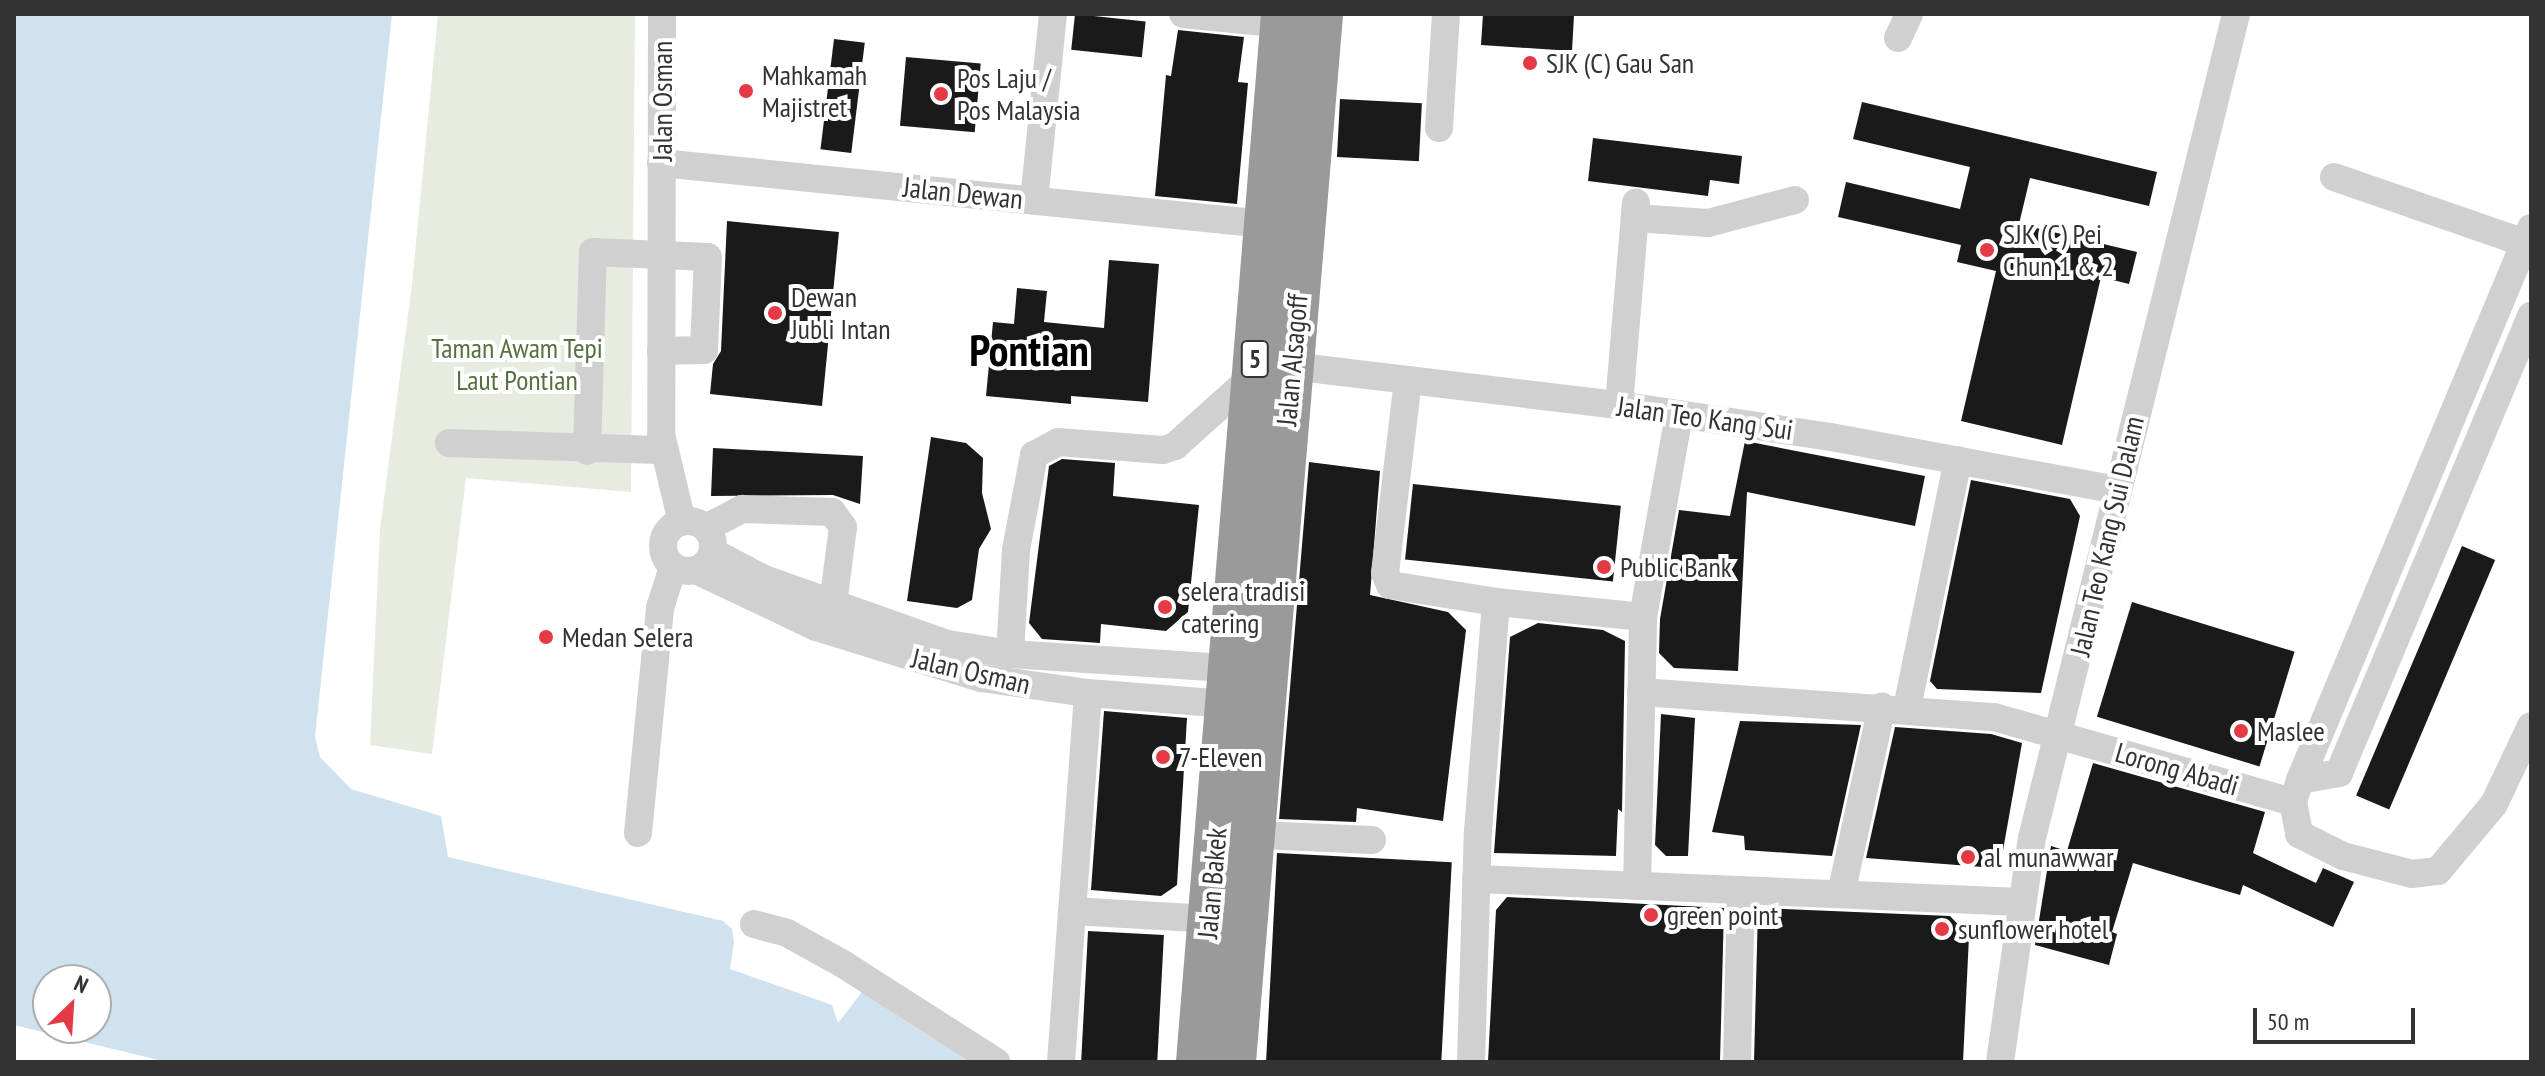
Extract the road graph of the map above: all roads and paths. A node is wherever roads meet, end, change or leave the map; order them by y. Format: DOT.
graph roads {
  1 [pos="662,14"];
  2 [pos="1053,14"];
  3 [pos="1183,14"];
  4 [pos="1322,14"];
  5 [pos="1446,14"];
  6 [pos="2236,14"];
  7 [pos="1281,19"];
  8 [pos="1439,128"];
  9 [pos="661,163"];
  10 [pos="2334,177"];
  11 [pos="1795,200"];
  12 [pos="1034,201"];
  13 [pos="1265,224"];
  14 [pos="2528,236"];
  15 [pos="661,253"];
  16 [pos="2531,316"];
  17 [pos="661,351"];
  18 [pos="1272,371"];
  19 [pos="1408,380"];
  20 [pos="1619,405"];
  21 [pos="1679,414"];
  22 [pos="449,443"];
  23 [pos="665,450"];
  24 [pos="587,451"];
  25 [pos="1958,460"];
  26 [pos="2116,490"];
  27 [pos="2407,527"];
  28 [pos="2439,545"];
  29 [pos="694,548"];
  30 [pos="1496,602"];
  31 [pos="833,604"];
  32 [pos="1643,617"];
  33 [pos="1010,654"];
  34 [pos="1246,687"];
  35 [pos="1641,692"];
  36 [pos="1088,693"];
  37 [pos="1894,707"];
  38 [pos="2531,726"];
  39 [pos="2060,736"];
  40 [pos="2296,791"];
  41 [pos="638,833"];
  42 [pos="1257,835"];
  43 [pos="1372,840"];
  44 [pos="1476,879"];
  45 [pos="1637,886"];
  46 [pos="1741,890"];
  47 [pos="1841,894"];
  48 [pos="2022,902"];
  49 [pos="1072,911"];
  50 [pos="1209,919"];
  51 [pos="754,924"];
  52 [pos="996,1062"];
  53 [pos="1061,1062"];
  54 [pos="1197,1062"];
  55 [pos="1235,1062"];
  56 [pos="1471,1062"];
  57 [pos="1737,1062"];
  58 [pos="2000,1062"];
  1 -- 9 [label="street, Jalan Osman"];
  2 -- 12 [label="street"];
  3 -- 7 [label="street"];
  4 -- 18 [label="highway, Jalan Alsagoff / 5"];
  5 -- 8 [label="street"];
  6 -- 26 [label="street, Jalan Teo Kang Sui Dalam"];
  7 -- 13 [label="highway, Jalan Alsagoff / 5"];
  9 -- 12 [label="street, Jalan Dewan"];
  9 -- 15 [label="street, Jalan Osman"];
  10 -- 14 [label="street"];
  11 -- 20 [label="street"];
  12 -- 13 [label="street, Jalan Dewan"];
  13 -- 18 [label="highway, Jalan Alsagoff / 5"];
  14 -- 27 [label="street"];
  15 -- 17 [label="street, Jalan Osman"];
  15 -- 17 [label="street"];
  15 -- 24 [label="street"];
  16 -- 28 [label="street"];
  17 -- 23 [label="street, Jalan Osman"];
  18 -- 19 [label="street, Jalan Teo Kang Sui"];
  18 -- 33 [label="street"];
  18 -- 34 [label="highway, Jalan Alsagoff / 5"];
  19 -- 20 [label="street, Jalan Teo Kang Sui"];
  19 -- 30 [label="street"];
  20 -- 21 [label="street, Jalan Teo Kang Sui"];
  21 -- 25 [label="street, Jalan Teo Kang Sui"];
  21 -- 32 [label="street"];
  22 -- 24 [label="street"];
  23 -- 24 [label="street"];
  23 -- 29 [label="street, Jalan Osman"];
  25 -- 26 [label="street, Jalan Teo Kang Sui"];
  25 -- 37 [label="street"];
  26 -- 39 [label="street, Jalan Teo Kang Sui Dalam"];
  27 -- 28 [label="street"];
  27 -- 40 [label="street"];
  28 -- 40 [label="street"];
  29 -- 31 [label="street, Jalan Osman"];
  29 -- 31 [label="street"];
  29 -- 36 [label="street, Jalan Osman"];
  29 -- 41 [label="street"];
  30 -- 32 [label="street"];
  30 -- 44 [label="street"];
  31 -- 33 [label="street, Jalan Osman"];
  32 -- 35 [label="street"];
  33 -- 34 [label="street, Jalan Osman"];
  34 -- 36 [label="street, Jalan Osman"];
  34 -- 42 [label="highway, Jalan Bakek / 5"];
  34 -- 50 [label="highway, Jalan Bakek / 5"];
  35 -- 37 [label="street, Lorong Abadi"];
  35 -- 45 [label="street"];
  36 -- 49 [label="street"];
  37 -- 39 [label="street, Lorong Abadi"];
  37 -- 47 [label="street"];
  38 -- 40 [label="street"];
  39 -- 40 [label="street, Lorong Abadi"];
  39 -- 48 [label="street, Jalan Teo Kang Sui Dalam"];
  42 -- 43 [label="street"];
  42 -- 55 [label="highway, Jalan Bakek / 5"];
  44 -- 45 [label="street"];
  44 -- 56 [label="street"];
  45 -- 46 [label="street"];
  46 -- 47 [label="street"];
  46 -- 57 [label="street"];
  47 -- 48 [label="street"];
  48 -- 58 [label="street, Jalan Teo Kang Sui Dalam"];
  49 -- 50 [label="street"];
  49 -- 53 [label="street"];
  50 -- 54 [label="highway, Jalan Bakek / 5"];
  51 -- 52 [label="street"];
}
